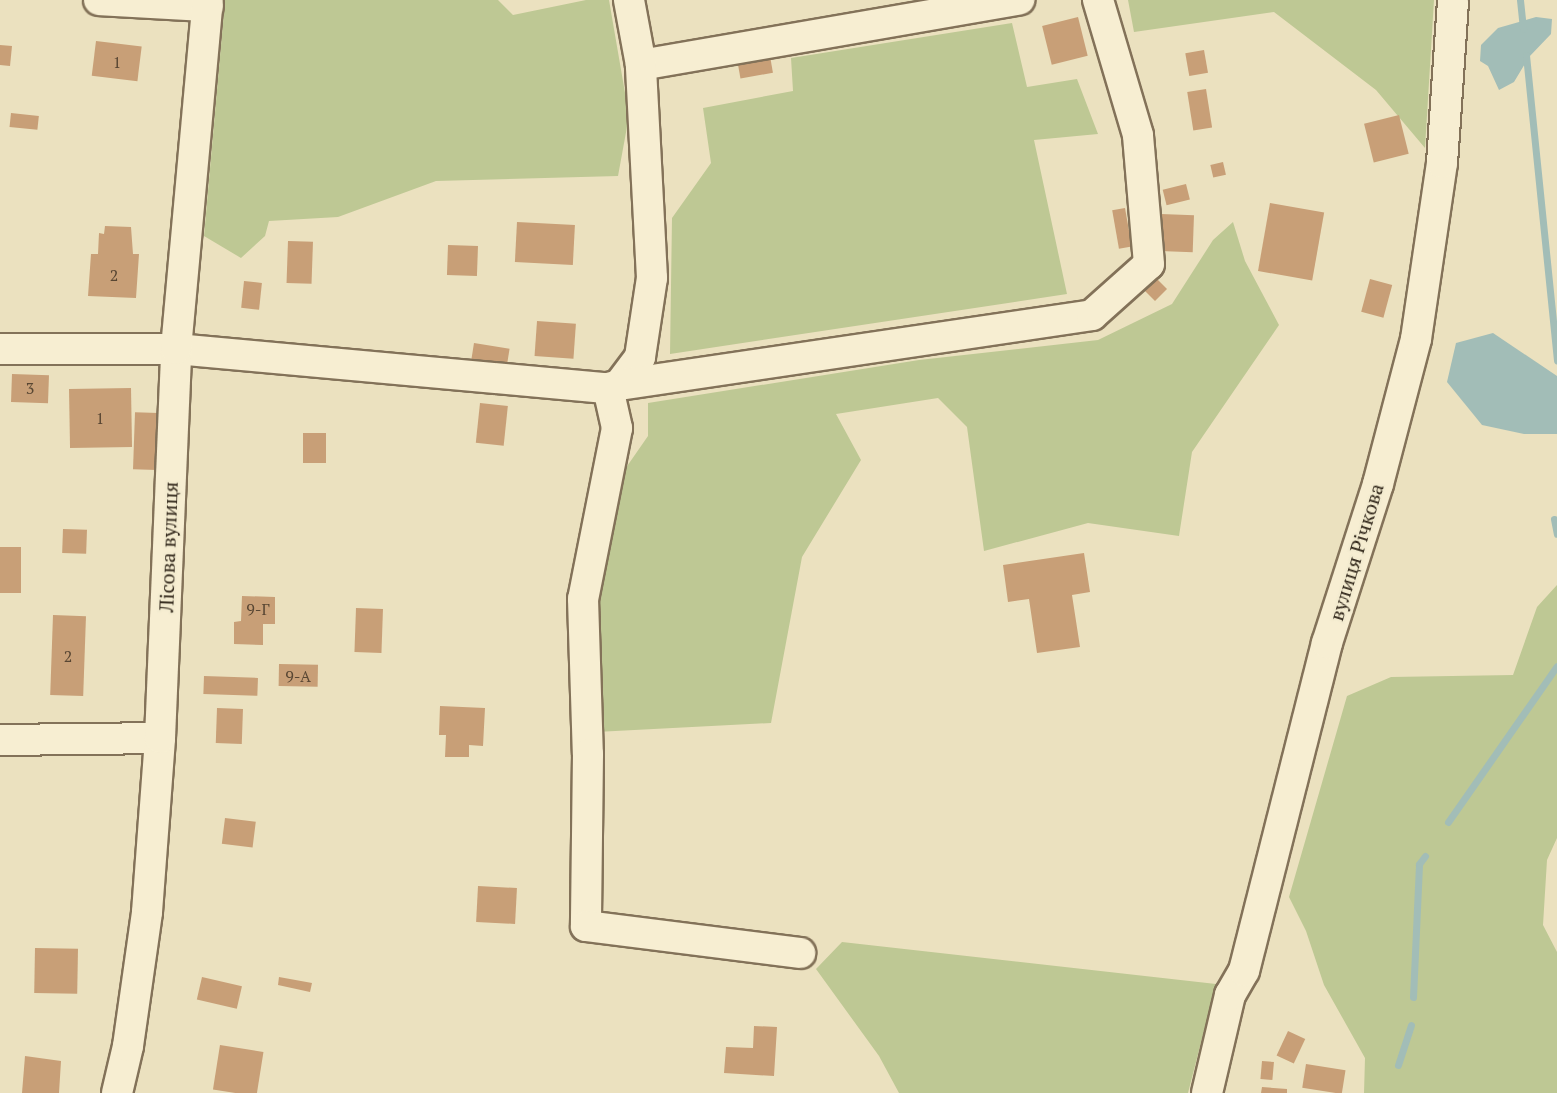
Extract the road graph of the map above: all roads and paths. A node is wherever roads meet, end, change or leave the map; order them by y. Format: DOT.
graph roads {
  1 [pos="99,0"];
  2 [pos="629,0"];
  3 [pos="1019,0"];
  4 [pos="1098,0"];
  5 [pos="1453,0"];
  6 [pos="208,3"];
  7 [pos="640,65"];
  8 [pos="0,349"];
  9 [pos="176,349"];
  10 [pos="614,386"];
  11 [pos="160,738"];
  12 [pos="0,740"];
  13 [pos="800,953"];
  14 [pos="117,1093"];
  15 [pos="1207,1093"];
  1 -- 6 [label="street"];
  2 -- 7 [label="street"];
  3 -- 7 [label="street"];
  4 -- 10 [label="street"];
  5 -- 15 [label="street, вулиця Річкова"];
  6 -- 9 [label="street, Лісова вулиця"];
  7 -- 10 [label="street"];
  8 -- 9 [label="street"];
  9 -- 10 [label="street"];
  9 -- 11 [label="street, Лісова вулиця"];
  10 -- 13 [label="street"];
  11 -- 12 [label="street"];
  11 -- 14 [label="street, Лісова вулиця"];
}
